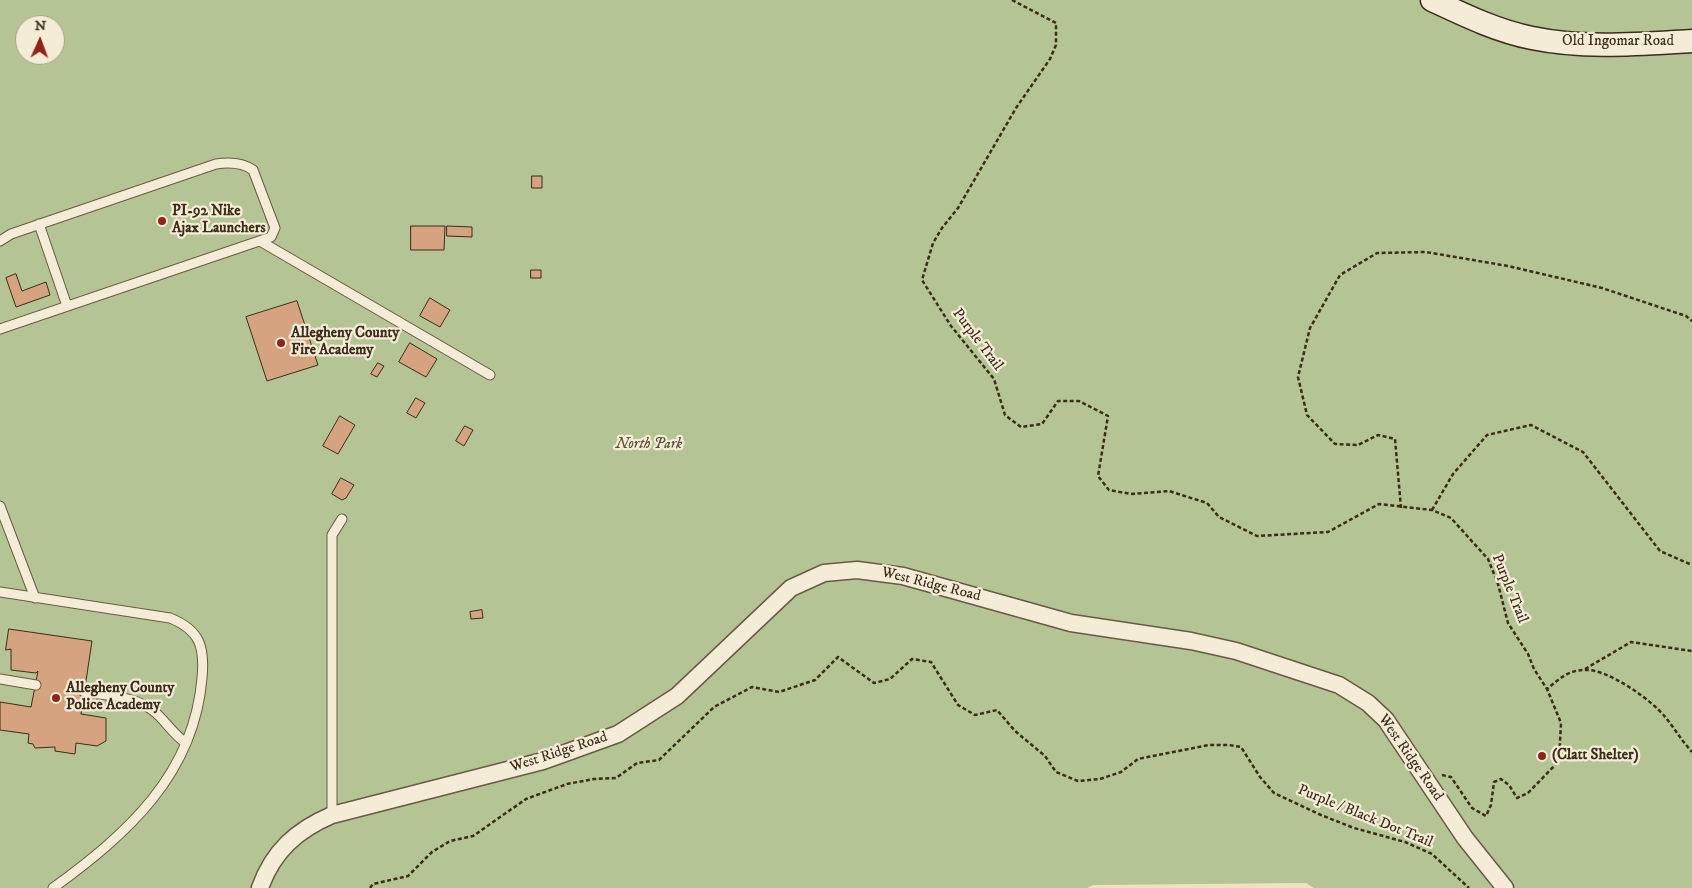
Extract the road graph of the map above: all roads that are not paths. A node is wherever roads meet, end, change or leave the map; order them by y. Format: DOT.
graph roads {
  1 [pos="1432,0"];
  2 [pos="1692,41"];
  3 [pos="39,224"];
  4 [pos="0,241"];
  5 [pos="260,241"];
  6 [pos="67,306"];
  7 [pos="0,329"];
  8 [pos="490,375"];
  9 [pos="0,506"];
  10 [pos="342,520"];
  11 [pos="0,592"];
  12 [pos="35,598"];
  13 [pos="0,679"];
  14 [pos="36,685"];
  15 [pos="84,692"];
  16 [pos="186,744"];
  17 [pos="332,815"];
  18 [pos="53,888"];
  19 [pos="260,888"];
  20 [pos="1505,888"];
  1 -- 2 [label="street, Old Ingomar Road"];
  3 -- 4 [label="lane"];
  3 -- 5 [label="lane"];
  3 -- 6 [label="lane"];
  5 -- 6 [label="lane"];
  5 -- 8 [label="lane"];
  6 -- 7 [label="lane"];
  9 -- 12 [label="lane"];
  10 -- 17 [label="lane"];
  11 -- 12 [label="lane"];
  12 -- 16 [label="lane"];
  13 -- 14 [label="lane"];
  15 -- 16 [label="lane"];
  16 -- 18 [label="lane"];
  17 -- 19 [label="street, West Ridge Road"];
  17 -- 20 [label="street, West Ridge Road"];
}
